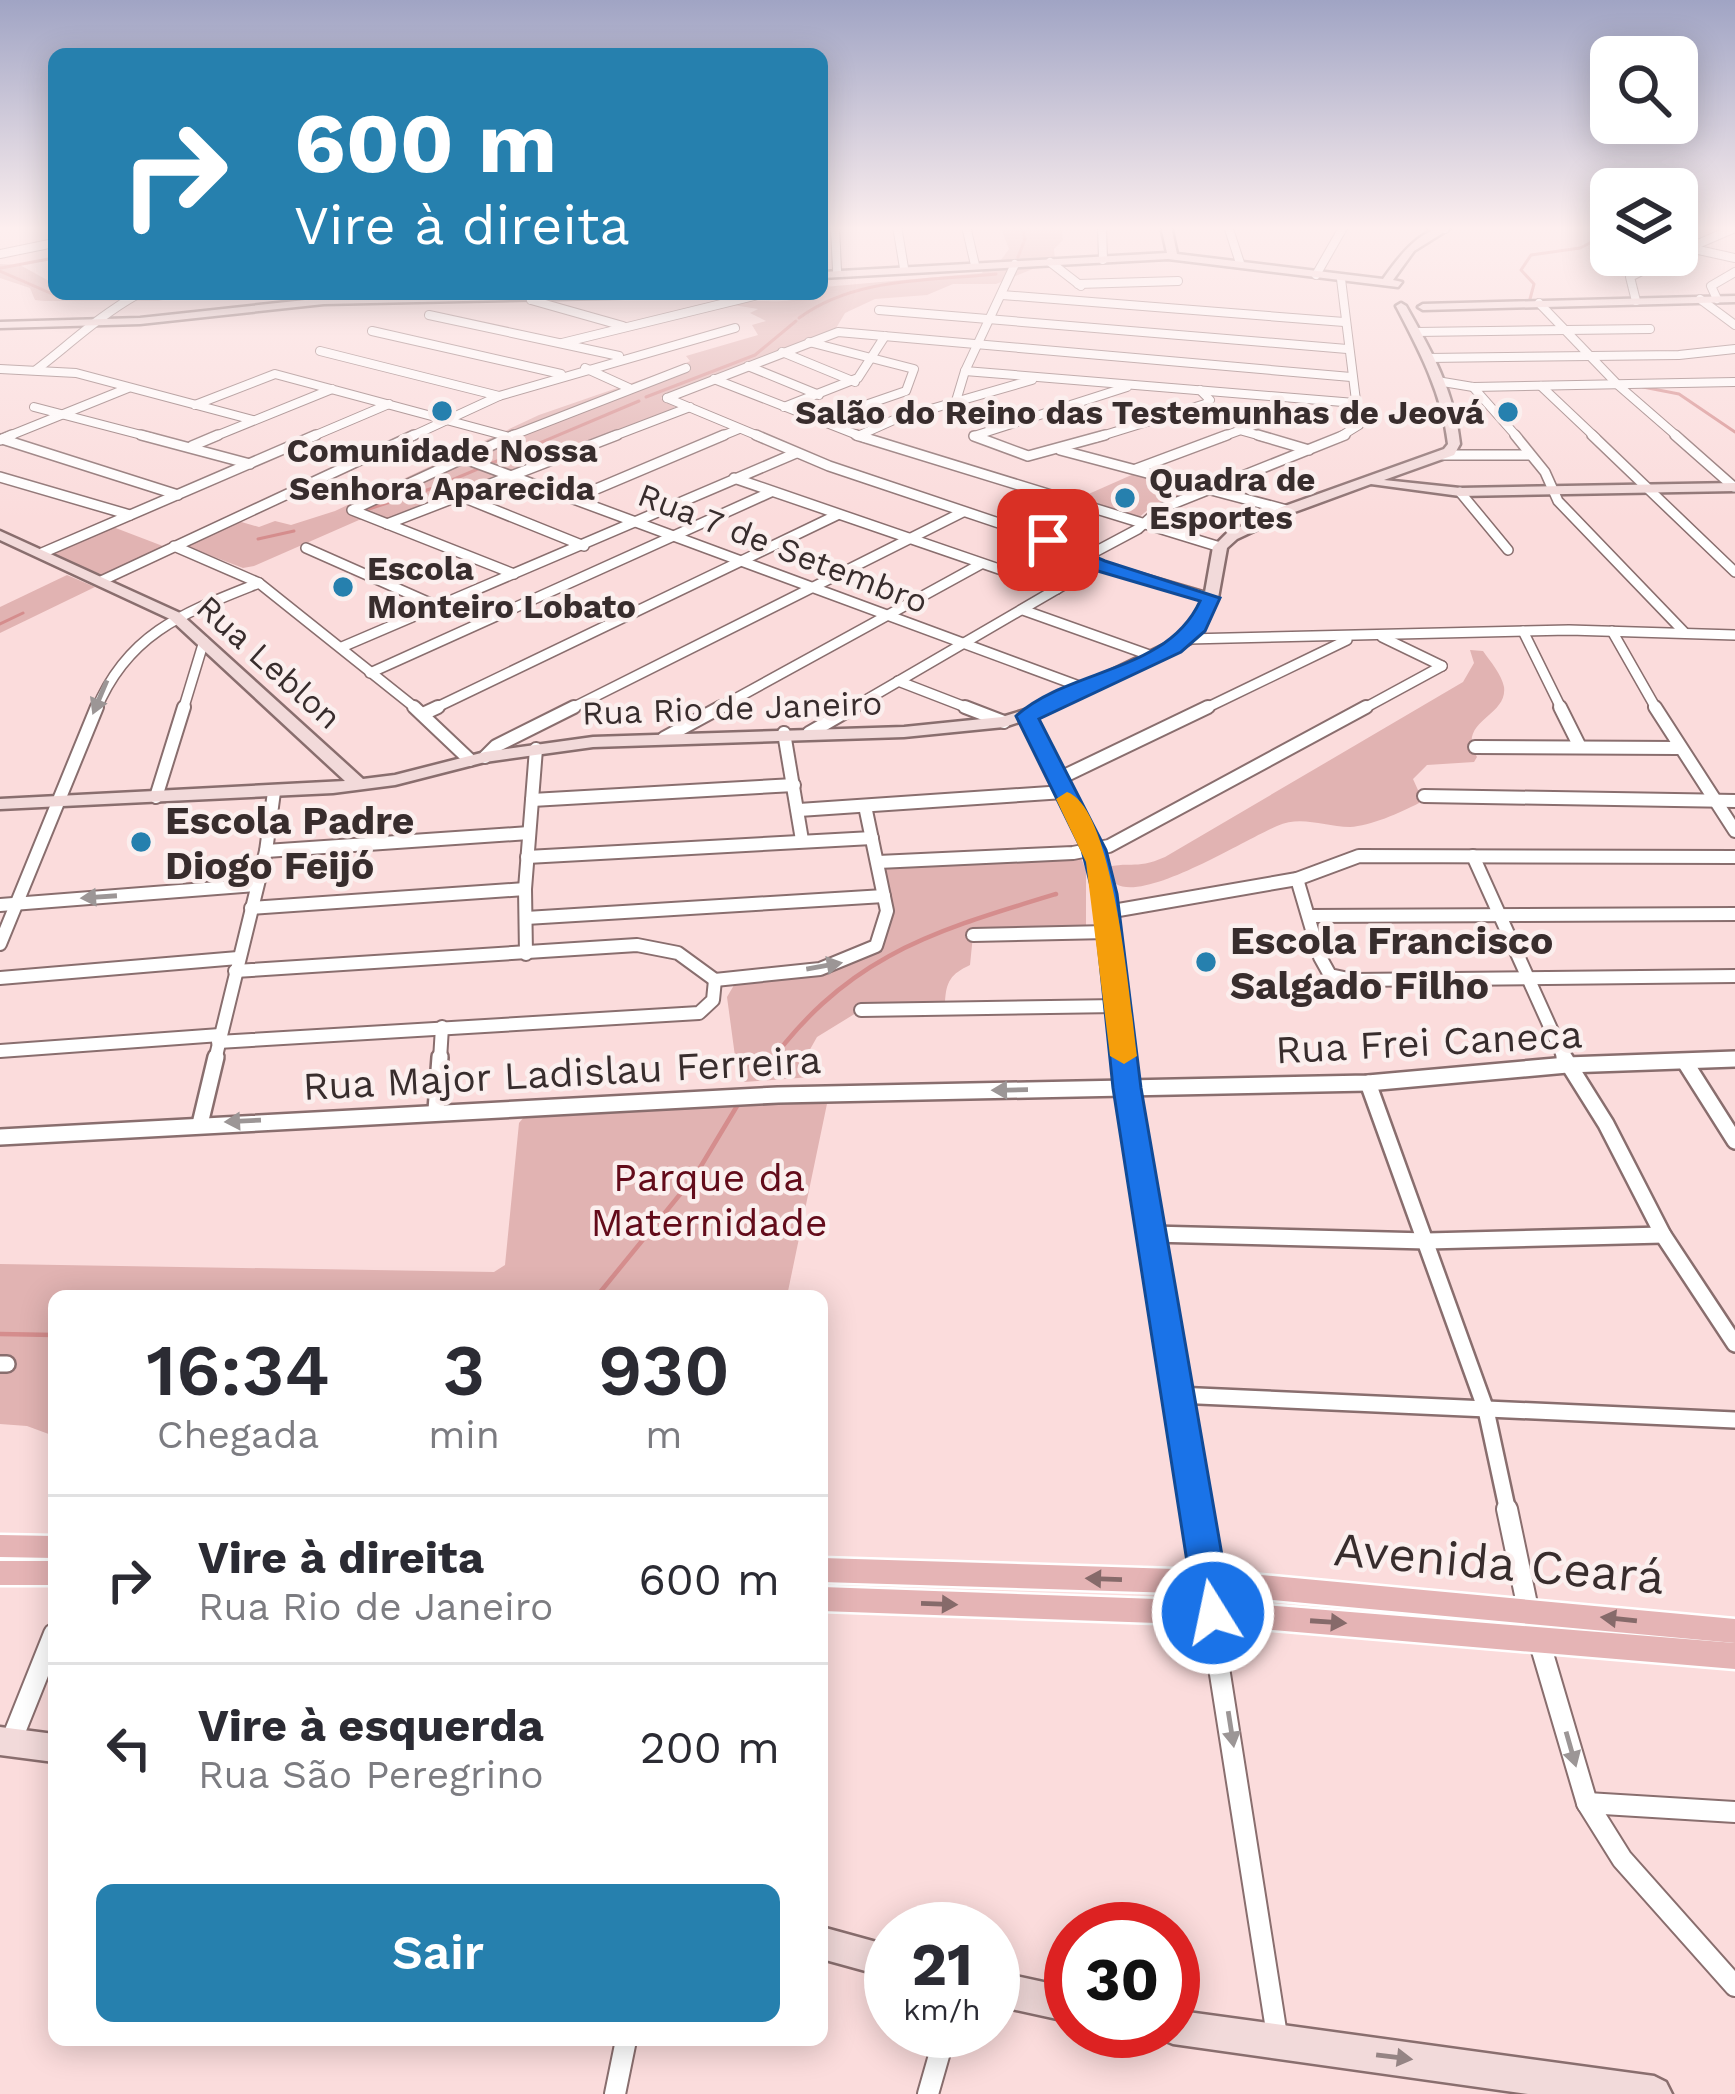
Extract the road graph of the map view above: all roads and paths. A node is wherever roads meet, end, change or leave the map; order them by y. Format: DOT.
graph roads {
  1 [pos="88,324"];
  2 [pos="474,324"];
  3 [pos="617,324"];
  4 [pos="641,324"];
  5 [pos="987,324"];
  6 [pos="1056,324"];
  7 [pos="1344,324"];
  8 [pos="1414,324"];
  9 [pos="1560,324"];
  10 [pos="628,327"];
  11 [pos="735,328"];
  12 [pos="1650,329"];
  13 [pos="372,331"];
  14 [pos="1568,331"];
  15 [pos="1416,332"];
  16 [pos="885,336"];
  17 [pos="809,342"];
  18 [pos="562,343"];
  19 [pos="978,343"];
  20 [pos="1347,349"];
  21 [pos="1735,349"];
  22 [pos="320,351"];
  23 [pos="782,352"];
  24 [pos="623,357"];
  25 [pos="1595,357"];
  26 [pos="1428,358"];
  27 [pos="876,361"];
  28 [pos="748,366"];
  29 [pos="585,368"];
  30 [pos="686,368"];
  31 [pos="0,369"];
  32 [pos="37,370"];
  33 [pos="964,371"];
  34 [pos="561,374"];
  35 [pos="1351,377"];
  36 [pos="1043,378"];
  37 [pos="713,379"];
  38 [pos="1437,381"];
  39 [pos="855,382"];
  40 [pos="1734,382"];
  41 [pos="1131,385"];
  42 [pos="1618,385"];
  43 [pos="1541,386"];
  44 [pos="1473,387"];
  45 [pos="128,388"];
  46 [pos="332,388"];
  47 [pos="629,388"];
  48 [pos="1199,391"];
  49 [pos="819,395"];
  50 [pos="499,396"];
  51 [pos="956,401"];
  52 [pos="1355,403"];
  53 [pos="389,404"];
  54 [pos="195,405"];
  55 [pos="34,407"];
  56 [pos="690,407"];
  57 [pos="783,407"];
  58 [pos="64,412"];
  59 [pos="446,418"];
  60 [pos="253,420"];
  61 [pos="819,421"];
  62 [pos="1260,423"];
  63 [pos="739,429"];
  64 [pos="1243,431"];
  65 [pos="507,436"];
  66 [pos="857,436"];
  67 [pos="1,439"];
  68 [pos="299,443"];
  69 [pos="191,447"];
  70 [pos="1060,450"];
  71 [pos="1309,450"];
  72 [pos="796,453"];
  73 [pos="1442,455"];
  74 [pos="1529,455"];
  75 [pos="460,457"];
  76 [pos="361,460"];
  77 [pos="250,464"];
  78 [pos="1136,469"];
  79 [pos="508,474"];
  80 [pos="0,477"];
  81 [pos="734,478"];
  82 [pos="1371,482"];
  83 [pos="1734,487"];
  84 [pos="1207,489"];
  85 [pos="771,492"];
  86 [pos="1460,492"];
  87 [pos="1557,492"];
  88 [pos="1649,492"];
  89 [pos="178,495"];
  90 [pos="460,496"];
  91 [pos="575,498"];
  92 [pos="1287,510"];
  93 [pos="963,512"];
  94 [pos="130,515"];
  95 [pos="837,515"];
  96 [pos="635,522"];
  97 [pos="1142,522"];
  98 [pos="387,524"];
  99 [pos="0,535"];
  100 [pos="675,537"];
  101 [pos="910,539"];
  102 [pos="174,546"];
  103 [pos="580,547"];
  104 [pos="306,548"];
  105 [pos="1220,548"];
  106 [pos="1508,550"];
  107 [pos="42,553"];
  108 [pos="1094,560"];
  109 [pos="742,562"];
  110 [pos="613,564"];
  111 [pos="981,565"];
  112 [pos="1735,572"];
  113 [pos="508,576"];
  114 [pos="101,580"];
  115 [pos="260,584"];
  116 [pos="812,588"];
  117 [pos="1057,589"];
  118 [pos="540,596"];
  119 [pos="1210,598"];
  120 [pos="437,606"];
  121 [pos="1023,610"];
  122 [pos="175,616"];
  123 [pos="884,616"];
  124 [pos="1522,631"];
  125 [pos="1612,631"];
  126 [pos="1685,633"];
  127 [pos="1735,635"];
  128 [pos="1379,636"];
  129 [pos="1188,638"];
  130 [pos="1351,638"];
  131 [pos="204,641"];
  132 [pos="960,643"];
  133 [pos="341,647"];
  134 [pos="1155,657"];
  135 [pos="370,673"];
  136 [pos="898,681"];
  137 [pos="1087,689"];
  138 [pos="423,714"];
  139 [pos="1027,716"];
  140 [pos="1004,722"];
  141 [pos="784,733"];
  142 [pos="809,733"];
  143 [pos="664,738"];
  144 [pos="1475,747"];
  145 [pos="1580,747"];
  146 [pos="536,748"];
  147 [pos="1678,748"];
  148 [pos="478,759"];
  149 [pos="794,784"];
  150 [pos="358,785"];
  151 [pos="1061,786"];
  152 [pos="274,792"];
  153 [pos="1424,796"];
  154 [pos="156,797"];
  155 [pos="532,800"];
  156 [pos="1735,800"];
  157 [pos="1715,801"];
  158 [pos="59,802"];
  159 [pos="0,804"];
  160 [pos="865,806"];
  161 [pos="799,810"];
  162 [pos="1735,831"];
  163 [pos="529,833"];
  164 [pos="872,838"];
  165 [pos="802,840"];
  166 [pos="1094,850"];
  167 [pos="266,851"];
  168 [pos="527,856"];
  169 [pos="1473,856"];
  170 [pos="1735,857"];
  171 [pos="878,862"];
  172 [pos="1298,879"];
  173 [pos="257,885"];
  174 [pos="525,889"];
  175 [pos="884,896"];
  176 [pos="18,903"];
  177 [pos="0,905"];
  178 [pos="250,908"];
  179 [pos="1108,911"];
  180 [pos="1500,914"];
  181 [pos="1735,914"];
  182 [pos="1309,916"];
  183 [pos="526,918"];
  184 [pos="1108,932"];
  185 [pos="973,935"];
  186 [pos="0,944"];
  187 [pos="526,954"];
  188 [pos="237,965"];
  189 [pos="1735,976"];
  190 [pos="1526,977"];
  191 [pos="0,978"];
  192 [pos="715,980"];
  193 [pos="1118,1006"];
  194 [pos="861,1010"];
  195 [pos="442,1027"];
  196 [pos="219,1039"];
  197 [pos="0,1051"];
  198 [pos="1735,1059"];
  199 [pos="1685,1062"];
  200 [pos="1567,1066"];
  201 [pos="1368,1083"];
  202 [pos="1127,1088"];
  203 [pos="436,1110"];
  204 [pos="200,1124"];
  205 [pos="0,1137"];
  206 [pos="1735,1141"];
  207 [pos="1151,1234"];
  208 [pos="1664,1235"];
  209 [pos="1427,1241"];
  210 [pos="1735,1344"];
  211 [pos="1176,1395"];
  212 [pos="1486,1410"];
  213 [pos="1735,1420"];
  214 [pos="0,1546"];
  215 [pos="48,1547"];
  216 [pos="828,1570"];
  217 [pos="0,1573"];
  218 [pos="48,1573"];
  219 [pos="1207,1582"];
  220 [pos="828,1599"];
  221 [pos="1213,1613"];
  222 [pos="1533,1623"];
  223 [pos="1735,1631"];
  224 [pos="48,1647"];
  225 [pos="1735,1656"];
  226 [pos="6,1740"];
  227 [pos="48,1747"];
  228 [pos="1587,1803"];
  229 [pos="1735,1812"];
  230 [pos="828,1945"];
  231 [pos="864,1955"];
  232 [pos="1735,1986"];
  233 [pos="1200,2031"];
  234 [pos="1278,2042"];
  235 [pos="625,2046"];
  236 [pos="938,2058"];
  237 [pos="1505,2082"];
  238 [pos="1573,2087"];
  239 [pos="615,2094"];
  240 [pos="928,2094"];
  241 [pos="1654,2094"];
  1 -- 32 [label="street"];
  2 -- 18 [label="street"];
  3 -- 10 [label="street"];
  4 -- 10 [label="street"];
  5 -- 19 [label="street"];
  6 -- 20 [label="street"];
  7 -- 20 [label="street"];
  8 -- 15 [label="street"];
  9 -- 14 [label="street"];
  10 -- 18 [label="street"];
  11 -- 24 [label="street"];
  12 -- 14 [label="street"];
  13 -- 34 [label="street"];
  14 -- 15 [label="street"];
  14 -- 25 [label="street"];
  15 -- 26 [label="street"];
  16 -- 17 [label="street"];
  16 -- 19 [label="street"];
  16 -- 27 [label="street"];
  17 -- 23 [label="street"];
  17 -- 27 [label="street"];
  18 -- 24 [label="street"];
  19 -- 33 [label="street"];
  19 -- 35 [label="street"];
  20 -- 35 [label="street"];
  21 -- 25 [label="street"];
  22 -- 50 [label="street"];
  23 -- 28 [label="street"];
  23 -- 39 [label="street"];
  24 -- 29 [label="street"];
  25 -- 26 [label="street"];
  25 -- 42 [label="street"];
  26 -- 38 [label="street"];
  27 -- 39 [label="street"];
  27 -- 61 [label="street"];
  28 -- 37 [label="street"];
  28 -- 49 [label="street"];
  29 -- 34 [label="street"];
  29 -- 47 [label="street"];
  30 -- 47 [label="street"];
  31 -- 32 [label="street"];
  32 -- 45 [label="street"];
  33 -- 36 [label="street"];
  33 -- 51 [label="street"];
  34 -- 50 [label="street"];
  35 -- 52 [label="street"];
  36 -- 41 [label="street"];
  36 -- 51 [label="street"];
  37 -- 56 [label="street"];
  37 -- 57 [label="street"];
  38 -- 44 [label="street"];
  38 -- 73 [label="street"];
  39 -- 49 [label="street"];
  40 -- 42 [label="street"];
  41 -- 48 [label="street"];
  41 -- 70 [label="street"];
  42 -- 43 [label="street"];
  42 -- 83 [label="street"];
  43 -- 44 [label="street"];
  43 -- 88 [label="street"];
  44 -- 74 [label="street"];
  45 -- 54 [label="street"];
  45 -- 58 [label="street"];
  46 -- 53 [label="street"];
  46 -- 54 [label="street"];
  46 -- 60 [label="street"];
  47 -- 65 [label="street"];
  48 -- 52 [label="street"];
  48 -- 70 [label="street"];
  49 -- 57 [label="street"];
  50 -- 59 [label="street"];
  51 -- 66 [label="street"];
  52 -- 71 [label="street"];
  53 -- 59 [label="street"];
  53 -- 68 [label="street"];
  54 -- 60 [label="street"];
  55 -- 58 [label="street"];
  56 -- 63 [label="street"];
  56 -- 79 [label="street"];
  57 -- 61 [label="street"];
  58 -- 67 [label="street"];
  58 -- 69 [label="street"];
  59 -- 65 [label="street"];
  59 -- 76 [label="street"];
  60 -- 69 [label="street"];
  61 -- 66 [label="street"];
  62 -- 64 [label="street"];
  63 -- 72 [label="street"];
  63 -- 91 [label="street"];
  64 -- 71 [label="street"];
  64 -- 78 [label="street"];
  65 -- 75 [label="street"];
  66 -- 97 [label="street"];
  67 -- 89 [label="street"];
  68 -- 76 [label="street"];
  68 -- 77 [label="street"];
  69 -- 77 [label="street"];
  70 -- 78 [label="street"];
  71 -- 84 [label="street"];
  72 -- 81 [label="street"];
  72 -- 93 [label="street"];
  73 -- 74 [label="street"];
  73 -- 82 [label="street"];
  74 -- 87 [label="street"];
  75 -- 79 [label="street, Rua 7 de Setembro"];
  75 -- 98 [label="street"];
  76 -- 102 [label="street"];
  77 -- 89 [label="street"];
  78 -- 84 [label="street"];
  79 -- 90 [label="street"];
  79 -- 91 [label="street, Rua 7 de Setembro"];
  80 -- 94 [label="street"];
  81 -- 85 [label="street"];
  81 -- 96 [label="street"];
  82 -- 86 [label="street"];
  82 -- 92 [label="street"];
  83 -- 88 [label="street"];
  84 -- 92 [label="street"];
  84 -- 97 [label="street"];
  85 -- 95 [label="street"];
  85 -- 100 [label="street"];
  86 -- 87 [label="street"];
  86 -- 106 [label="street"];
  87 -- 88 [label="street"];
  87 -- 126 [label="street"];
  88 -- 112 [label="street"];
  89 -- 94 [label="street"];
  90 -- 98 [label="street"];
  90 -- 103 [label="street"];
  91 -- 96 [label="street, Rua 7 de Setembro"];
  92 -- 105 [label="street"];
  93 -- 101 [label="street"];
  93 -- 108 [label="street"];
  94 -- 107 [label="street"];
  95 -- 101 [label="street"];
  95 -- 109 [label="street"];
  96 -- 100 [label="street, Rua 7 de Setembro"];
  96 -- 103 [label="street"];
  97 -- 105 [label="street"];
  97 -- 108 [label="street"];
  98 -- 113 [label="street"];
  99 -- 107 [label="street, Rua Leblon"];
  100 -- 109 [label="street, Rua 7 de Setembro"];
  100 -- 110 [label="street"];
  101 -- 111 [label="street"];
  101 -- 116 [label="street"];
  102 -- 114 [label="street"];
  102 -- 115 [label="street"];
  103 -- 110 [label="street"];
  103 -- 113 [label="street"];
  104 -- 120 [label="street"];
  105 -- 119 [label="street"];
  107 -- 114 [label="street, Rua Leblon"];
  108 -- 117 [label="street"];
  108 -- 119 [label="street"];
  109 -- 116 [label="street, Rua 7 de Setembro"];
  109 -- 138 [label="street"];
  110 -- 118 [label="street"];
  111 -- 117 [label="street"];
  111 -- 123 [label="street"];
  113 -- 118 [label="street"];
  113 -- 120 [label="street"];
  114 -- 122 [label="street, Rua Leblon"];
  115 -- 122 [label="street"];
  115 -- 133 [label="street"];
  116 -- 123 [label="street, Rua 7 de Setembro"];
  116 -- 148 [label="street"];
  117 -- 121 [label="street"];
  118 -- 135 [label="street"];
  119 -- 129 [label="street"];
  120 -- 133 [label="street"];
  121 -- 132 [label="street"];
  121 -- 134 [label="street"];
  122 -- 131 [label="street, Rua Leblon"];
  122 -- 158 [label="street, one-way"];
  123 -- 132 [label="street, Rua 7 de Setembro"];
  123 -- 143 [label="street"];
  124 -- 125 [label="street"];
  124 -- 128 [label="street"];
  124 -- 145 [label="street"];
  125 -- 126 [label="street"];
  125 -- 147 [label="street"];
  126 -- 127 [label="street"];
  128 -- 130 [label="street"];
  128 -- 166 [label="street"];
  129 -- 130 [label="street"];
  129 -- 134 [label="street, Rua Rio de Janeiro"];
  130 -- 151 [label="street"];
  131 -- 150 [label="street, Rua Leblon"];
  131 -- 154 [label="street"];
  132 -- 136 [label="street"];
  132 -- 137 [label="street, Rua 7 de Setembro"];
  133 -- 135 [label="street"];
  134 -- 137 [label="street, Rua Rio de Janeiro"];
  135 -- 138 [label="street"];
  136 -- 140 [label="street"];
  136 -- 142 [label="street"];
  137 -- 139 [label="street, Rua Rio de Janeiro"];
  138 -- 148 [label="street"];
  139 -- 140 [label="street, Rua Rio de Janeiro"];
  139 -- 151 [label="street"];
  140 -- 142 [label="street, Rua Rio de Janeiro"];
  141 -- 142 [label="street, Rua Rio de Janeiro"];
  141 -- 143 [label="street, Rua Rio de Janeiro"];
  141 -- 149 [label="street"];
  143 -- 146 [label="street, Rua Rio de Janeiro"];
  144 -- 145 [label="street"];
  145 -- 147 [label="street"];
  146 -- 148 [label="street, Rua Rio de Janeiro"];
  146 -- 155 [label="street"];
  147 -- 157 [label="street"];
  148 -- 150 [label="street, Rua Rio de Janeiro"];
  149 -- 155 [label="street"];
  149 -- 161 [label="street"];
  150 -- 152 [label="street, Rua Rio de Janeiro"];
  151 -- 160 [label="street"];
  151 -- 166 [label="street"];
  152 -- 154 [label="street, Rua Rio de Janeiro"];
  152 -- 167 [label="street"];
  153 -- 157 [label="street"];
  154 -- 158 [label="street, Rua Rio de Janeiro"];
  155 -- 163 [label="street"];
  156 -- 157 [label="street"];
  157 -- 162 [label="street"];
  158 -- 159 [label="street, Rua Rio de Janeiro"];
  158 -- 176 [label="street"];
  160 -- 161 [label="street"];
  160 -- 164 [label="street"];
  161 -- 165 [label="street"];
  163 -- 167 [label="street"];
  163 -- 168 [label="street"];
  164 -- 165 [label="street"];
  164 -- 171 [label="street"];
  165 -- 168 [label="street"];
  166 -- 171 [label="street"];
  166 -- 179 [label="street"];
  167 -- 173 [label="street"];
  168 -- 174 [label="street"];
  169 -- 170 [label="street"];
  169 -- 172 [label="street"];
  169 -- 180 [label="street"];
  171 -- 175 [label="street"];
  172 -- 179 [label="street"];
  172 -- 182 [label="street"];
  173 -- 176 [label="street, one-way"];
  173 -- 178 [label="street"];
  174 -- 178 [label="street"];
  174 -- 183 [label="street"];
  175 -- 183 [label="street"];
  192 -- 175 [label="street, one-way"];
  176 -- 177 [label="street"];
  176 -- 186 [label="street"];
  178 -- 188 [label="street"];
  179 -- 184 [label="street"];
  180 -- 181 [label="street"];
  180 -- 182 [label="street"];
  180 -- 190 [label="street"];
  182 -- 190 [label="street"];
  183 -- 187 [label="street"];
  184 -- 185 [label="street"];
  184 -- 193 [label="street"];
  187 -- 188 [label="street"];
  187 -- 192 [label="street"];
  188 -- 191 [label="street"];
  188 -- 196 [label="street"];
  189 -- 190 [label="street"];
  190 -- 200 [label="street"];
  192 -- 195 [label="street"];
  193 -- 194 [label="street"];
  193 -- 202 [label="street"];
  195 -- 196 [label="street"];
  195 -- 203 [label="street"];
  196 -- 197 [label="street"];
  196 -- 204 [label="street"];
  198 -- 199 [label="street, Rua Frei Caneca"];
  199 -- 200 [label="street, Rua Frei Caneca"];
  199 -- 206 [label="street"];
  200 -- 201 [label="street, Rua Frei Caneca"];
  200 -- 208 [label="street"];
  201 -- 202 [label="street, Rua Frei Caneca"];
  201 -- 209 [label="street"];
  202 -- 203 [label="street, Rua Major Ladislau Ferreira, one-way"];
  202 -- 207 [label="street"];
  203 -- 204 [label="street, Rua Major Ladislau Ferreira, one-way"];
  204 -- 205 [label="street, Rua Major Ladislau Ferreira"];
  207 -- 209 [label="street"];
  207 -- 211 [label="street"];
  208 -- 209 [label="street"];
  208 -- 210 [label="street"];
  209 -- 212 [label="street"];
  211 -- 212 [label="street"];
  211 -- 219 [label="street"];
  212 -- 213 [label="street"];
  212 -- 222 [label="street"];
  214 -- 215 [label="main road"];
  219 -- 216 [label="main road, Avenida Ceará, one-way"];
  217 -- 218 [label="main road"];
  219 -- 221 [label="street"];
  219 -- 222 [label="main road, Avenida Ceará"];
  220 -- 221 [label="main road, Avenida Ceará, one-way"];
  221 -- 222 [label="main road, Avenida Ceará, one-way"];
  221 -- 234 [label="street, one-way"];
  223 -- 222 [label="main road, Avenida Ceará, one-way"];
  222 -- 225 [label="main road, Avenida Ceará"];
  222 -- 228 [label="street, one-way"];
  224 -- 226 [label="street"];
  226 -- 227 [label="street"];
  228 -- 229 [label="street"];
  228 -- 232 [label="street"];
  230 -- 231 [label="street"];
  233 -- 234 [label="street"];
  234 -- 237 [label="street, one-way"];
  235 -- 239 [label="street"];
  236 -- 240 [label="street"];
  237 -- 238 [label="street"];
  238 -- 241 [label="street"];
}
